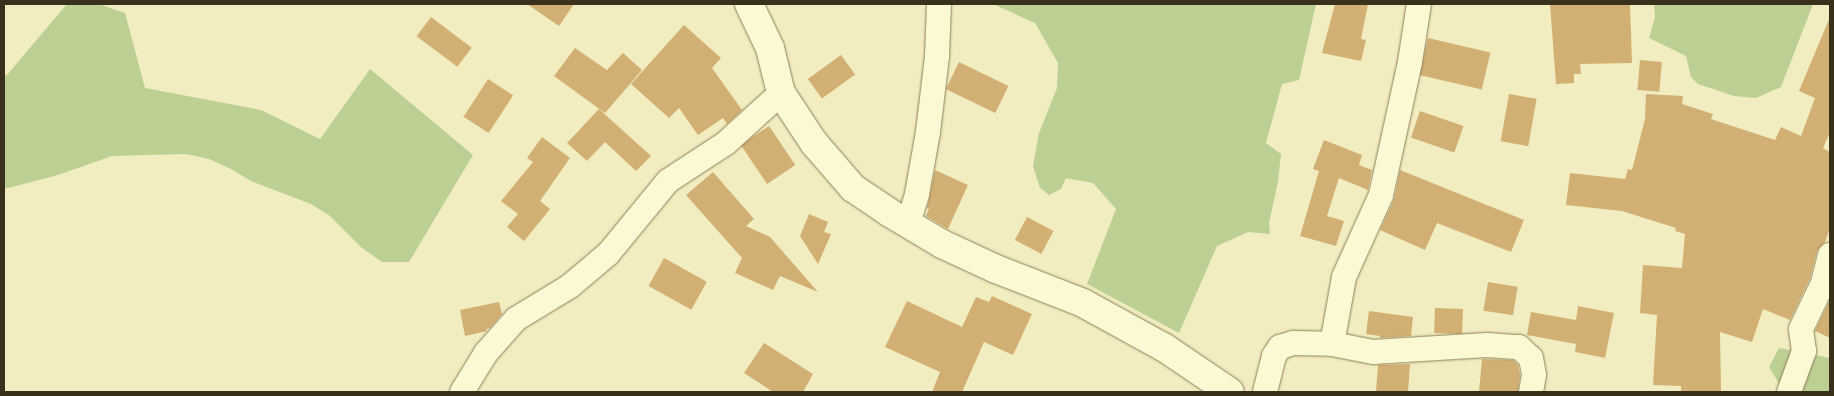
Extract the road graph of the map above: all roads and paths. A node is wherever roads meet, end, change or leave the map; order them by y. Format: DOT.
graph roads {
  1 [pos="749,4"];
  2 [pos="939,4"];
  3 [pos="1419,4"];
  4 [pos="781,93"];
  5 [pos="908,224"];
  6 [pos="1830,255"];
  7 [pos="1332,344"];
  8 [pos="462,392"];
  9 [pos="1230,392"];
  10 [pos="1265,392"];
  11 [pos="1531,392"];
  12 [pos="1789,392"];
  1 -- 4 [label="street"];
  2 -- 5 [label="street"];
  3 -- 7 [label="street"];
  4 -- 5 [label="street"];
  4 -- 8 [label="street"];
  5 -- 9 [label="street"];
  6 -- 12 [label="street"];
  7 -- 10 [label="street"];
  7 -- 11 [label="street"];
}
